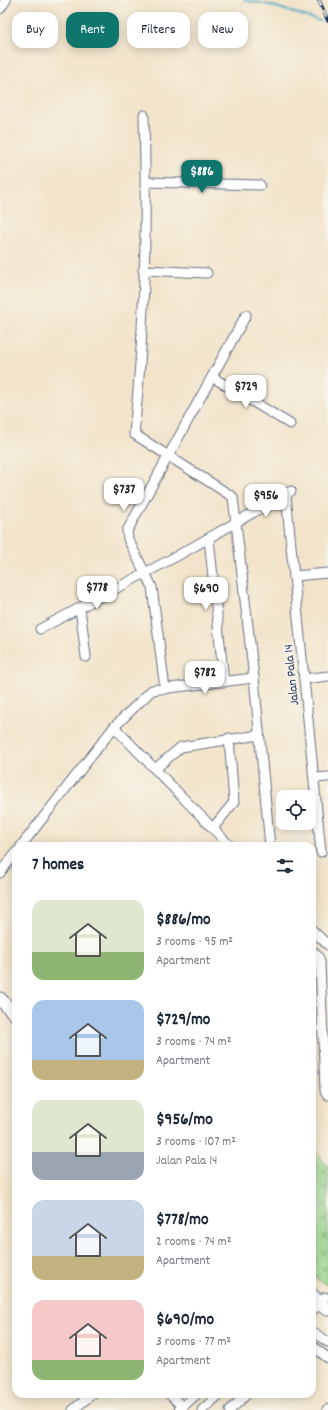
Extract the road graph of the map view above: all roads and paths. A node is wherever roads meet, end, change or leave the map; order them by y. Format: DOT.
graph roads {
  1 [pos="6,0"];
  2 [pos="0,9"];
  3 [pos="144,116"];
  4 [pos="146,182"];
  5 [pos="260,185"];
  6 [pos="143,270"];
  7 [pos="208,273"];
  8 [pos="246,315"];
  9 [pos="212,377"];
  10 [pos="290,424"];
  11 [pos="168,455"];
  12 [pos="237,522"];
  13 [pos="209,539"];
  14 [pos="145,573"];
  15 [pos="328,573"];
  16 [pos="294,576"];
  17 [pos="80,608"];
  18 [pos="40,629"];
  19 [pos="86,657"];
  20 [pos="328,676"];
  21 [pos="254,678"];
  22 [pos="304,679"];
  23 [pos="224,682"];
  24 [pos="164,689"];
  25 [pos="114,727"];
  26 [pos="259,735"];
  27 [pos="229,738"];
  28 [pos="155,769"];
  29 [pos="328,777"];
  30 [pos="314,778"];
  31 [pos="213,828"];
  32 [pos="24,842"];
  33 [pos="226,842"];
  34 [pos="270,842"];
  35 [pos="321,852"];
  36 [pos="12,857"];
  37 [pos="0,873"];
  38 [pos="324,935"];
  39 [pos="328,945"];
  40 [pos="316,955"];
  41 [pos="0,999"];
  42 [pos="12,1011"];
  43 [pos="328,1095"];
  44 [pos="316,1334"];
  45 [pos="328,1342"];
  46 [pos="316,1349"];
  47 [pos="328,1358"];
  48 [pos="87,1398"];
  49 [pos="172,1398"];
  50 [pos="192,1398"];
  51 [pos="216,1398"];
  52 [pos="243,1398"];
  53 [pos="181,1408"];
  54 [pos="73,1410"];
  55 [pos="202,1410"];
  56 [pos="230,1410"];
  1 -- 2 [label="street"];
  3 -- 4 [label="street"];
  4 -- 5 [label="street"];
  4 -- 6 [label="street"];
  6 -- 7 [label="street"];
  6 -- 11 [label="street"];
  8 -- 9 [label="street"];
  9 -- 10 [label="street"];
  9 -- 11 [label="street"];
  11 -- 12 [label="street"];
  11 -- 14 [label="street"];
  12 -- 13 [label="street"];
  12 -- 16 [label="street, Jalan Pala 14"];
  12 -- 21 [label="street"];
  13 -- 14 [label="street"];
  13 -- 23 [label="street"];
  14 -- 17 [label="street"];
  14 -- 24 [label="street"];
  15 -- 16 [label="street"];
  16 -- 22 [label="street, Jalan Pala 14"];
  17 -- 18 [label="street"];
  17 -- 19 [label="street"];
  20 -- 22 [label="street"];
  21 -- 23 [label="street"];
  21 -- 26 [label="street"];
  22 -- 30 [label="street, Jalan Pala 14"];
  23 -- 24 [label="street"];
  24 -- 25 [label="street"];
  25 -- 28 [label="street"];
  25 -- 32 [label="street"];
  26 -- 27 [label="street"];
  26 -- 34 [label="street"];
  27 -- 28 [label="street"];
  27 -- 31 [label="street"];
  28 -- 31 [label="street"];
  29 -- 30 [label="street"];
  30 -- 35 [label="street, Jalan Pala 14"];
  31 -- 33 [label="street"];
  36 -- 37 [label="street"];
  38 -- 39 [label="street"];
  40 -- 43 [label="street"];
  41 -- 42 [label="highway"];
  44 -- 45 [label="street"];
  46 -- 47 [label="street"];
  48 -- 54 [label="street"];
  49 -- 53 [label="street"];
  50 -- 53 [label="street"];
  51 -- 55 [label="street"];
  52 -- 56 [label="street"];
}
